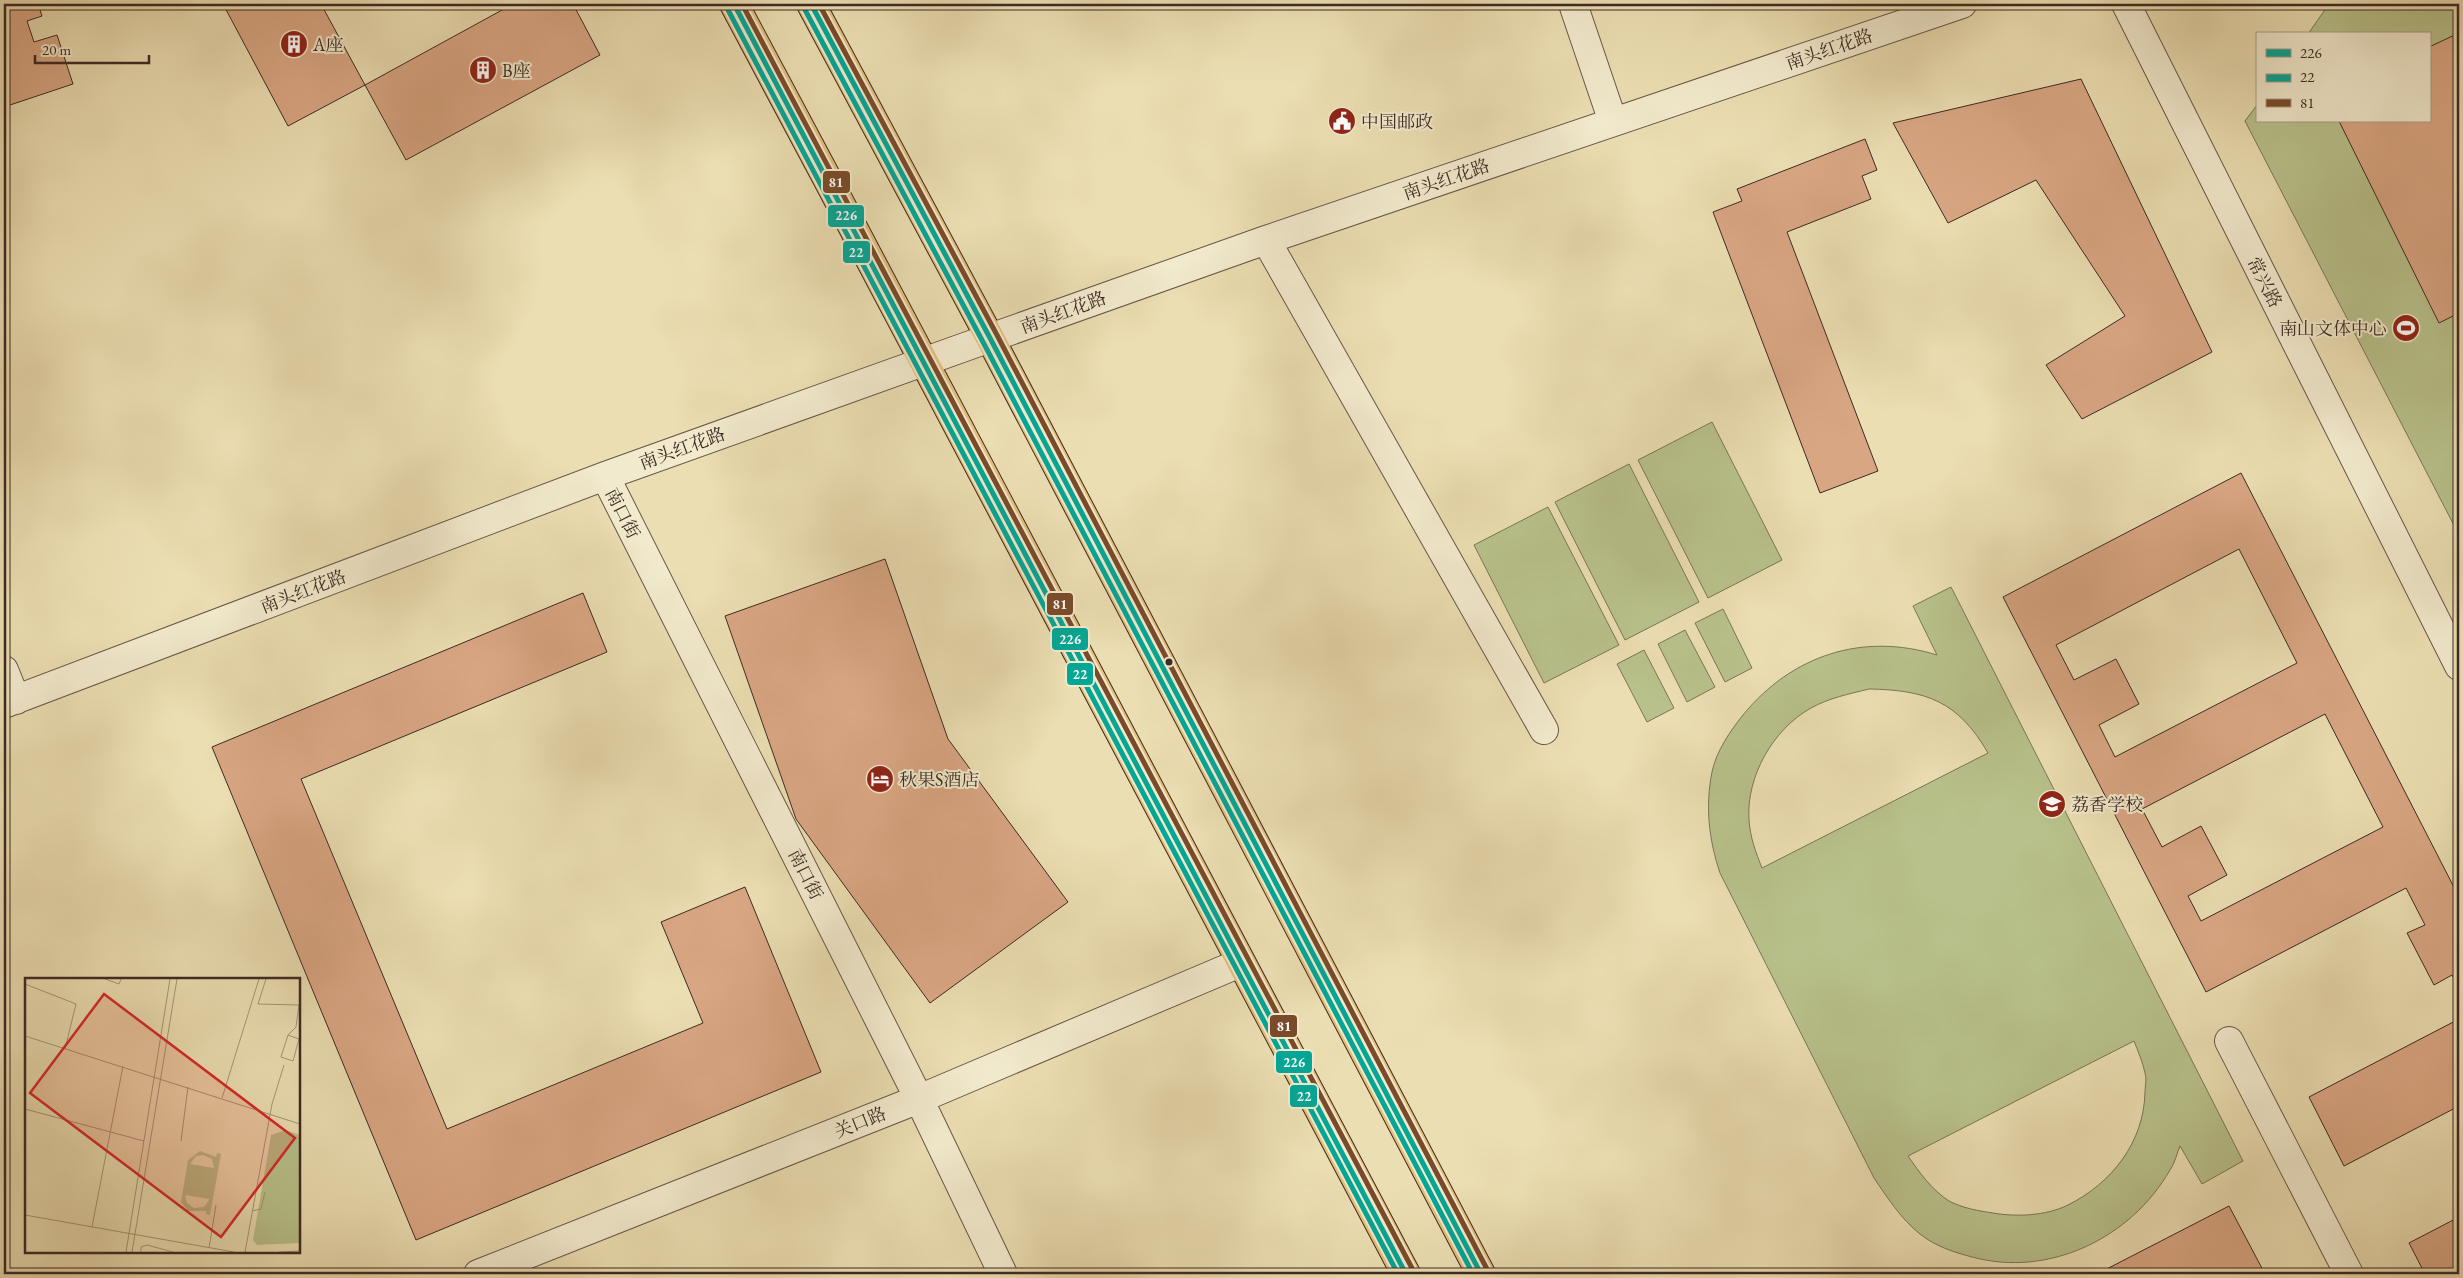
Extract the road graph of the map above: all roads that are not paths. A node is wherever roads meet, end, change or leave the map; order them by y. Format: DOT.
graph roads {
  1 [pos="734,4"];
  2 [pos="811,4"];
  3 [pos="1573,4"];
  4 [pos="1962,4"];
  5 [pos="2126,4"];
  6 [pos="1613,122"];
  7 [pos="1266,240"];
  8 [pos="990,338"];
  9 [pos="926,362"];
  10 [pos="605,476"];
  11 [pos="2459,666"];
  12 [pos="4,670"];
  13 [pos="10,702"];
  14 [pos="1544,730"];
  15 [pos="1240,963"];
  16 [pos="2229,1041"];
  17 [pos="919,1099"];
  18 [pos="478,1274"];
  19 [pos="1003,1274"];
  20 [pos="1406,1274"];
  21 [pos="1481,1274"];
  22 [pos="2349,1274"];
  1 -- 9 [label="main road"];
  2 -- 8 [label="main road"];
  3 -- 6 [label="street"];
  4 -- 6 [label="street, 南头红花路"];
  5 -- 11 [label="street, 常兴路"];
  6 -- 7 [label="street, 南头红花路"];
  7 -- 8 [label="street, 南头红花路"];
  7 -- 14 [label="street"];
  8 -- 9 [label="street, 南头红花路"];
  8 -- 21 [label="main road"];
  9 -- 10 [label="street, 南头红花路"];
  9 -- 15 [label="main road"];
  10 -- 13 [label="street, 南头红花路"];
  10 -- 17 [label="street, 南口街"];
  12 -- 13 [label="street"];
  15 -- 17 [label="street, 关口路"];
  15 -- 20 [label="main road"];
  16 -- 22 [label="street"];
  17 -- 18 [label="street, 关口路"];
  17 -- 19 [label="street, 南口街"];
}
